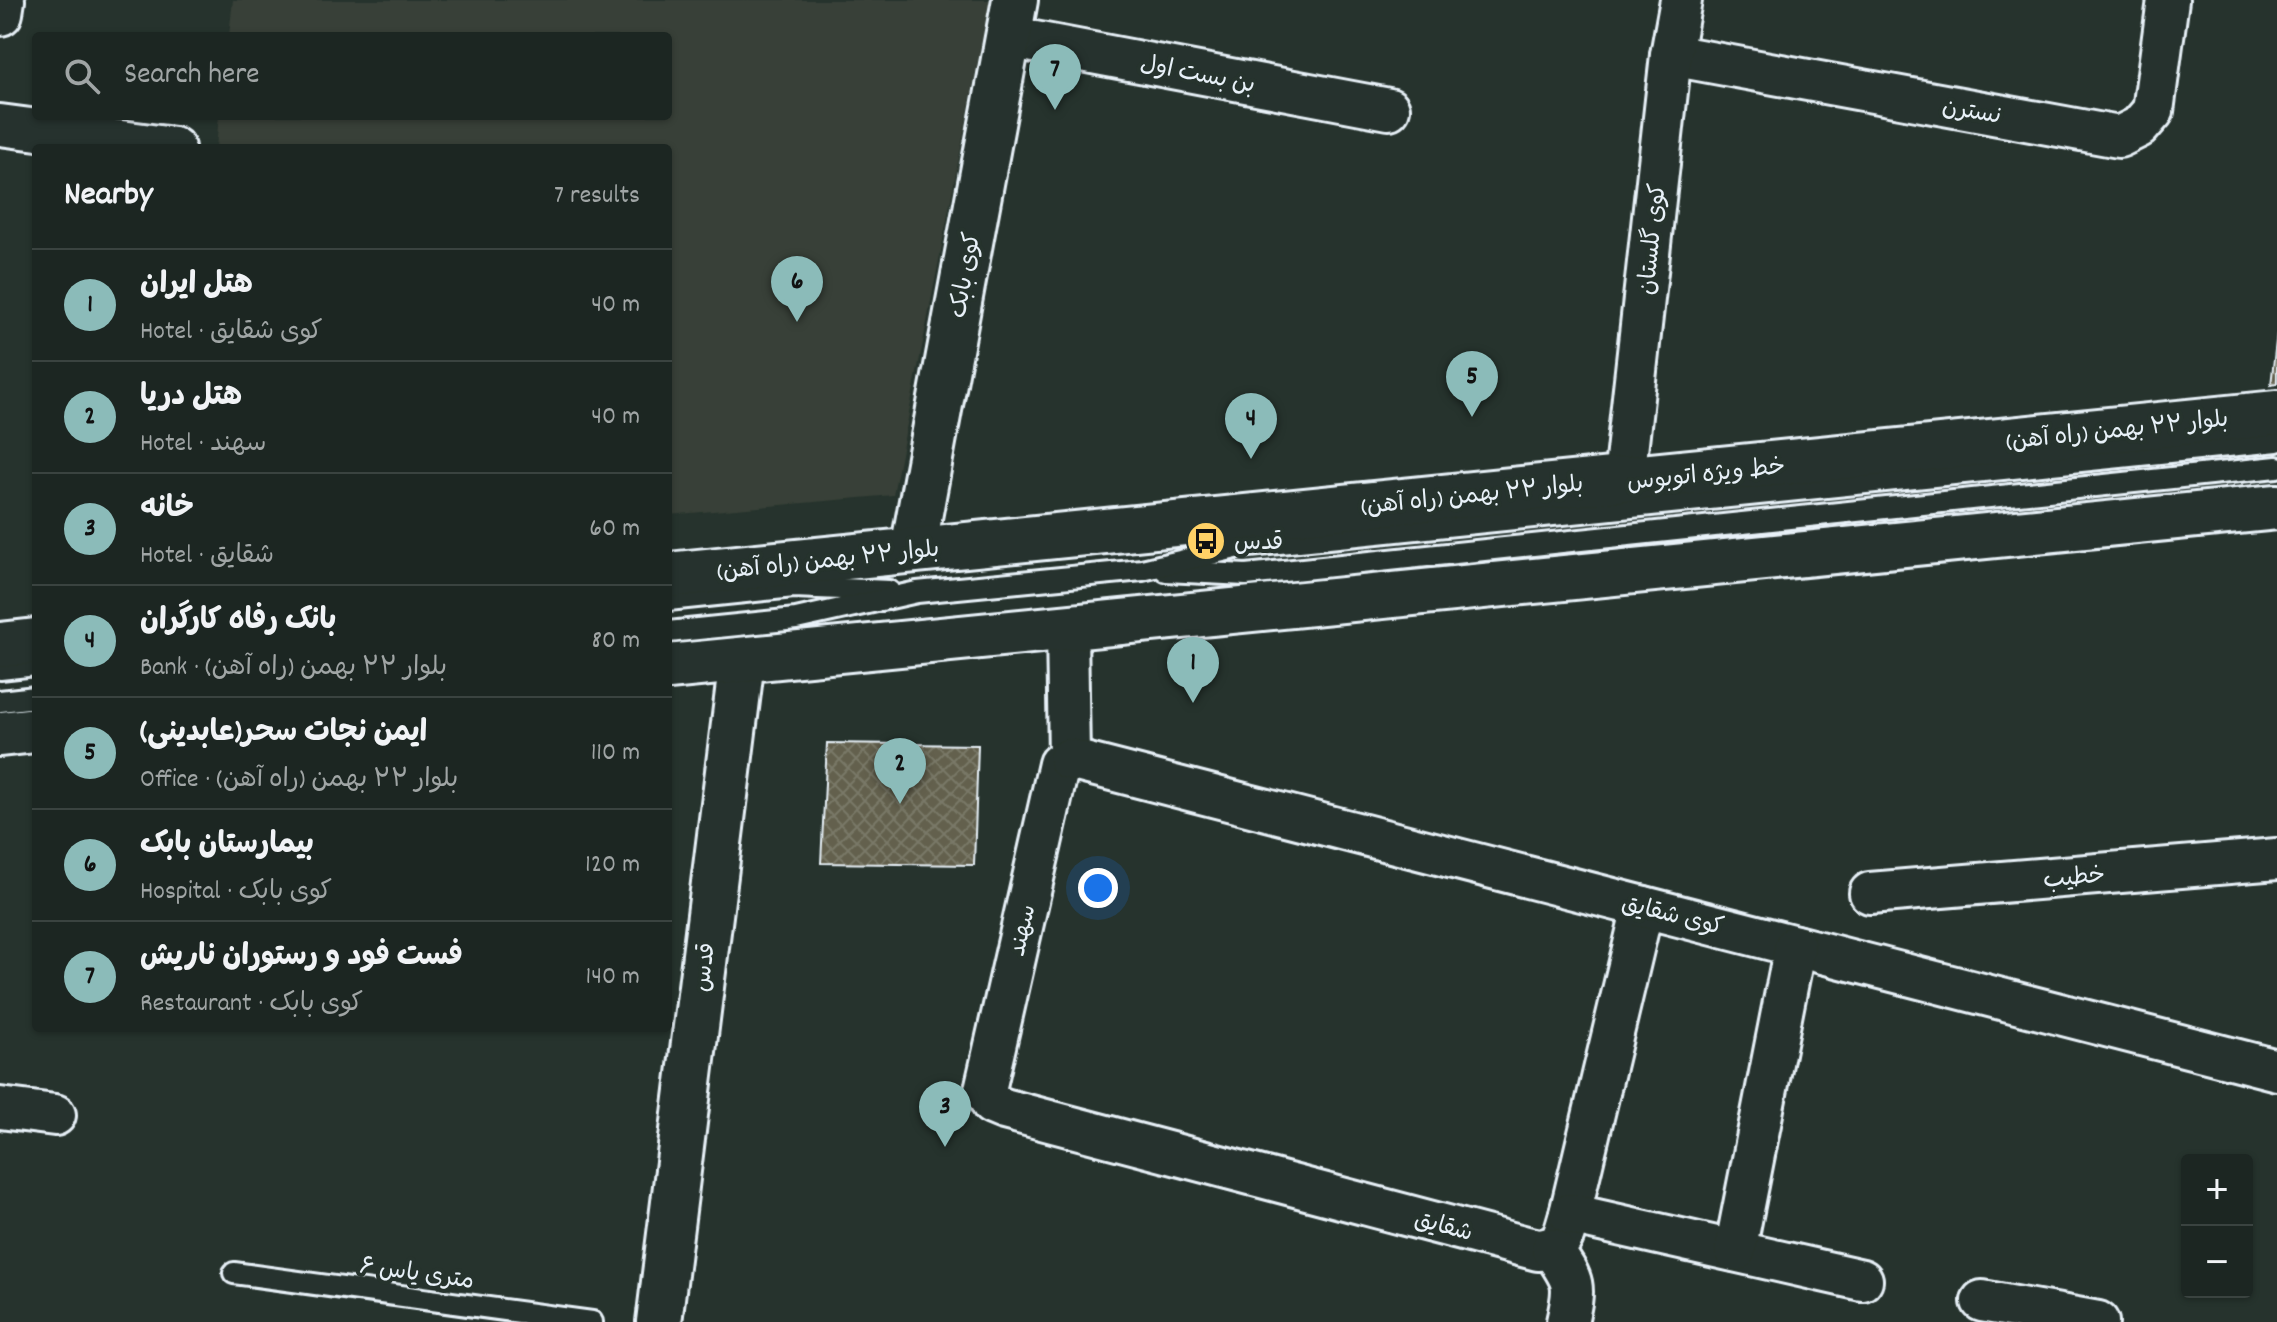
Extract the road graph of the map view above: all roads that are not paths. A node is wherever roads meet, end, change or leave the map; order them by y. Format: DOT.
graph roads {
  1 [pos="2,0"];
  2 [pos="1681,0"];
  3 [pos="2168,0"];
  4 [pos="0,13"];
  5 [pos="1011,18"];
  6 [pos="1671,55"];
  7 [pos="1389,109"];
  8 [pos="0,125"];
  9 [pos="144,144"];
  10 [pos="2277,413"];
  11 [pos="2277,441"];
  12 [pos="2277,467"];
  13 [pos="1624,479"];
  14 [pos="2277,507"];
  15 [pos="1142,570"];
  16 [pos="915,571"];
  17 [pos="672,575"];
  18 [pos="672,600"];
  19 [pos="1067,629"];
  20 [pos="672,632"];
  21 [pos="32,641"];
  22 [pos="0,645"];
  23 [pos="742,660"];
  24 [pos="32,665"];
  25 [pos="672,667"];
  26 [pos="0,669"];
  27 [pos="32,697"];
  28 [pos="0,701"];
  29 [pos="32,730"];
  30 [pos="0,734"];
  31 [pos="1069,759"];
  32 [pos="2277,859"];
  33 [pos="1870,893"];
  34 [pos="1643,907"];
  35 [pos="1795,946"];
  36 [pos="2277,1070"];
  37 [pos="992,1104"];
  38 [pos="0,1108"];
  39 [pos="55,1115"];
  40 [pos="1570,1214"];
  41 [pos="1552,1249"];
  42 [pos="1735,1251"];
  43 [pos="234,1273"];
  44 [pos="1862,1280"];
  45 [pos="1982,1301"];
  46 [pos="592,1322"];
  47 [pos="659,1322"];
  48 [pos="1567,1322"];
  49 [pos="2098,1322"];
  1 -- 4 [label="main road"];
  2 -- 6 [label="street, کوی گلستان"];
  3 -- 6 [label="street, نسترن"];
  5 -- 7 [label="street, بن بست اول"];
  5 -- 16 [label="main road, کوی بابک"];
  6 -- 13 [label="street, کوی گلستان"];
  8 -- 9 [label="street"];
  10 -- 13 [label="main road, بلوار ۲۲ بهمن (راه آهن)"];
  11 -- 15 [label="lane, خط ویژه اتوبوس"];
  12 -- 15 [label="lane, خط ویژه اتوبوس"];
  13 -- 16 [label="main road, بلوار ۲۲ بهمن (راه آهن)"];
  14 -- 19 [label="main road"];
  15 -- 16 [label="lane, خط ویژه اتوبوس"];
  16 -- 17 [label="main road, بلوار ۲۲ بهمن (راه آهن)"];
  16 -- 18 [label="lane, خط ویژه اتوبوس"];
  16 -- 20 [label="lane, خط ویژه اتوبوس"];
  19 -- 23 [label="main road"];
  19 -- 31 [label="street"];
  21 -- 22 [label="main road"];
  23 -- 25 [label="main road"];
  23 -- 47 [label="main road, قدس"];
  24 -- 26 [label="lane"];
  27 -- 28 [label="lane"];
  29 -- 30 [label="main road"];
  31 -- 34 [label="street, کوی شقایق"];
  31 -- 37 [label="street, سهند"];
  32 -- 33 [label="street, خطیب"];
  34 -- 35 [label="street, کوی شقایق"];
  34 -- 40 [label="street"];
  35 -- 36 [label="street, کوی شقایق"];
  35 -- 42 [label="street"];
  37 -- 41 [label="street, شقایق"];
  38 -- 39 [label="street"];
  40 -- 41 [label="street"];
  40 -- 42 [label="street"];
  41 -- 48 [label="street"];
  42 -- 44 [label="street"];
  43 -- 46 [label="lane, ۶ متری یاس"];
  45 -- 49 [label="street"];
}
